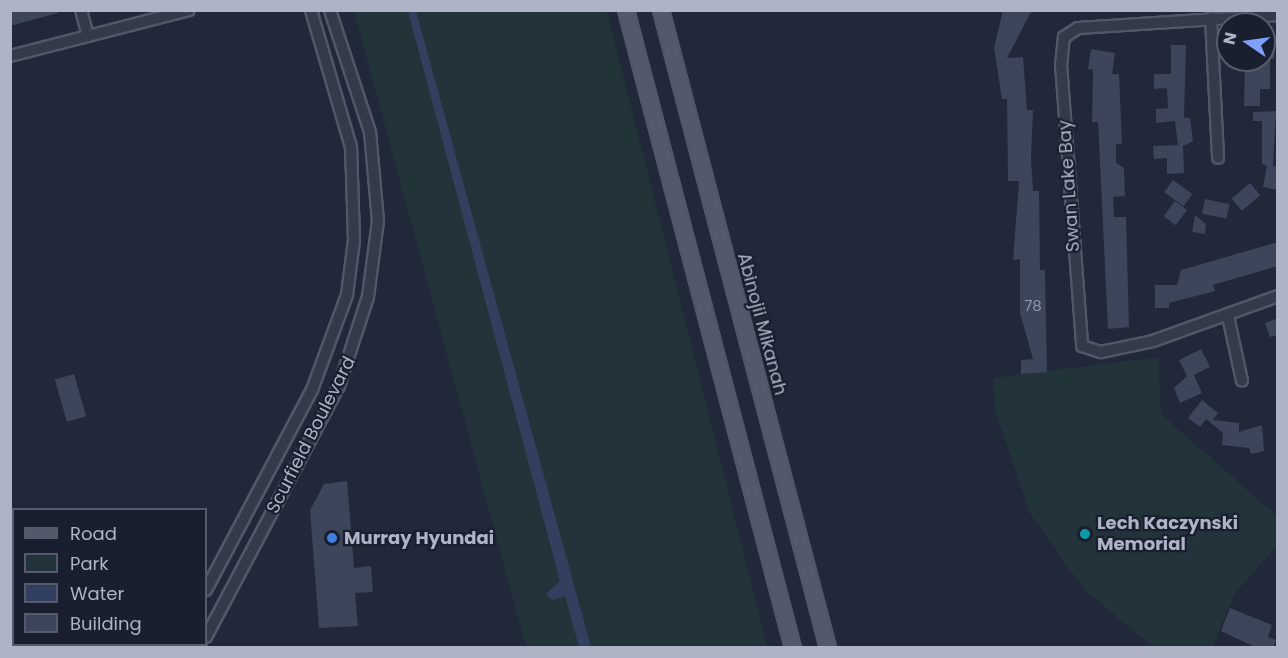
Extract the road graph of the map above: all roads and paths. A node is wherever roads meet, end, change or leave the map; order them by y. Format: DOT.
graph roads {
  1 [pos="81,10"];
  2 [pos="310,10"];
  3 [pos="330,10"];
  4 [pos="626,10"];
  5 [pos="661,10"];
  6 [pos="185,11"];
  7 [pos="1278,15"];
  8 [pos="1211,18"];
  9 [pos="88,36"];
  10 [pos="10,56"];
  11 [pos="1218,158"];
  12 [pos="1278,296"];
  13 [pos="1228,316"];
  14 [pos="1242,381"];
  15 [pos="207,588"];
  16 [pos="207,635"];
  17 [pos="793,648"];
  18 [pos="828,648"];
  1 -- 9 [label="street"];
  2 -- 15 [label="street, Scurfield Boulevard"];
  3 -- 16 [label="street, Scurfield Boulevard"];
  4 -- 17 [label="main road"];
  5 -- 18 [label="main road, Abinojii Mikanah"];
  6 -- 9 [label="street"];
  7 -- 8 [label="street, Swan Lake Bay"];
  8 -- 11 [label="street"];
  8 -- 13 [label="street, Swan Lake Bay"];
  9 -- 10 [label="street"];
  12 -- 13 [label="street, Swan Lake Bay"];
  13 -- 14 [label="street"];
}
